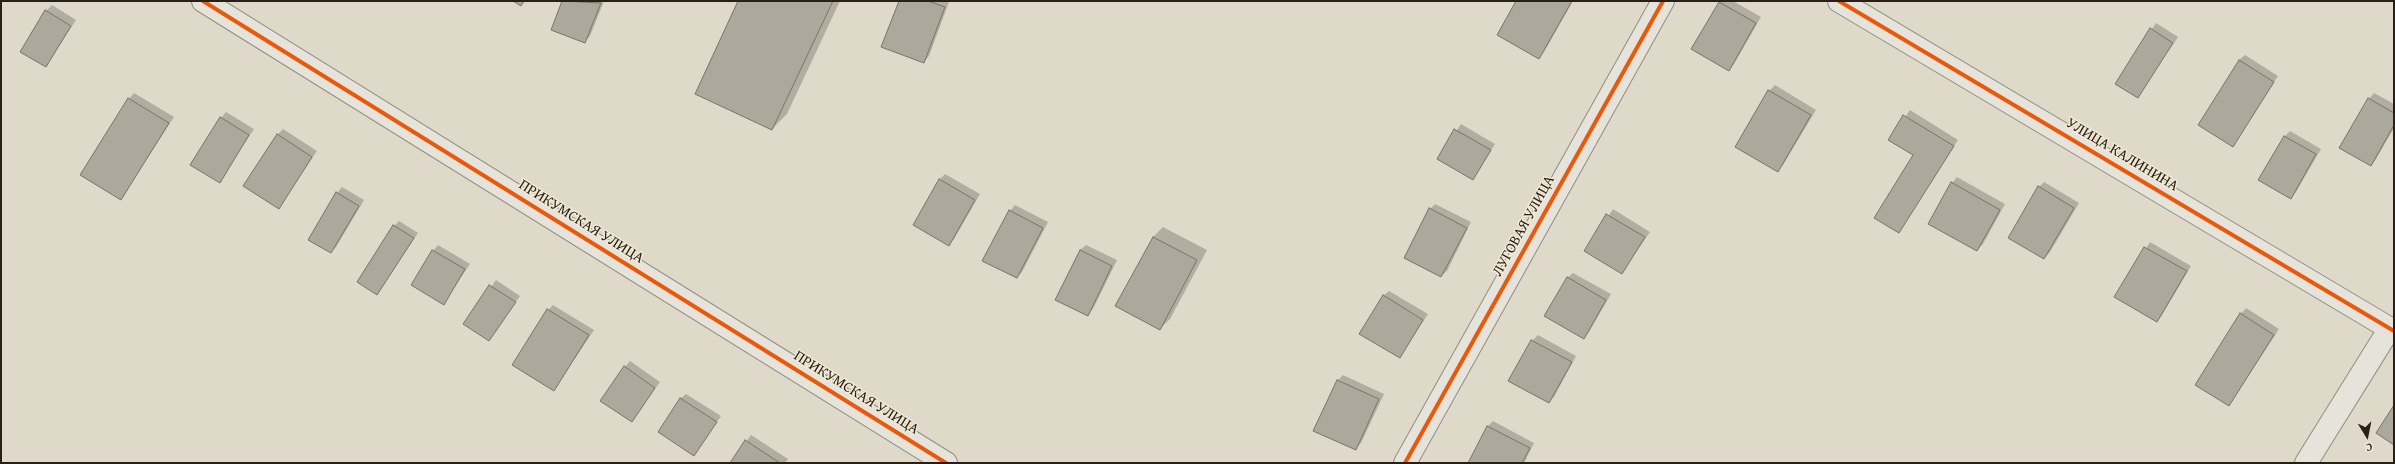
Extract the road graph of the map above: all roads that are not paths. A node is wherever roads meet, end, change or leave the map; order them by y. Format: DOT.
graph roads {
  1 [pos="203,1"];
  2 [pos="1663,1"];
  3 [pos="1839,1"];
  4 [pos="2392,329"];
  5 [pos="946,463"];
  6 [pos="1405,463"];
  7 [pos="2306,463"];
  1 -- 5 [label="street, ПРИКУМСКАЯ УЛИЦА"];
  2 -- 6 [label="street, ЛУГОВАЯ УЛИЦА"];
  3 -- 4 [label="street, УЛИЦА КАЛИНИНА"];
  4 -- 7 [label="street"];
}
